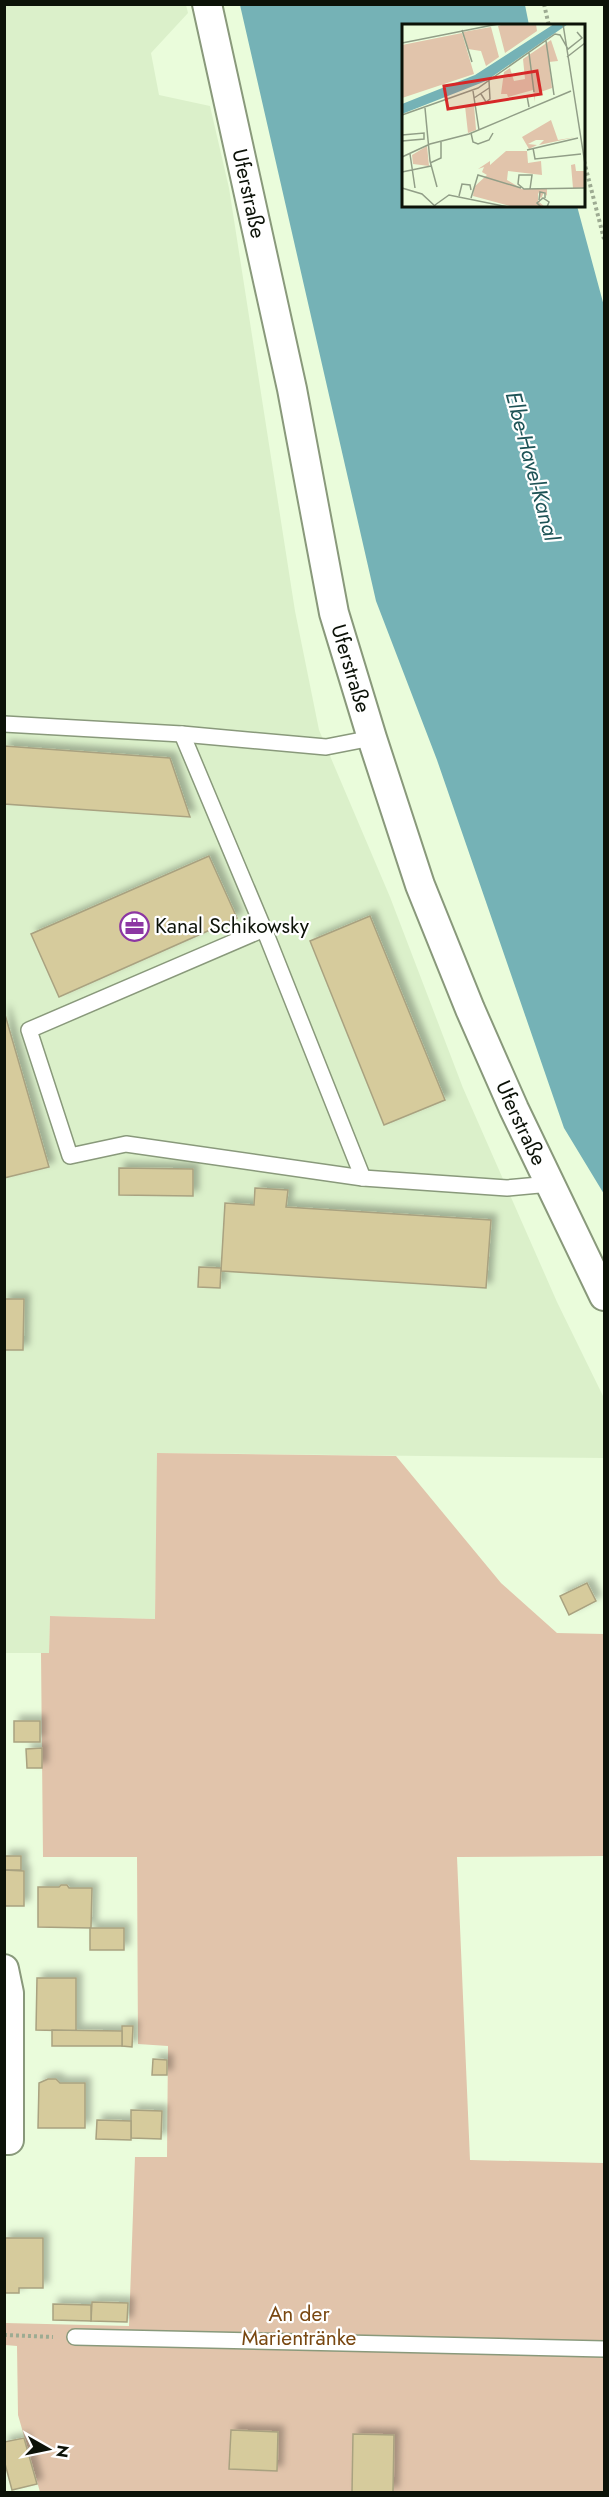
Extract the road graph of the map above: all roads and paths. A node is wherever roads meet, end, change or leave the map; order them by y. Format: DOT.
graph roads {
  1 [pos="207,4"];
  2 [pos="544,4"];
  3 [pos="549,24"];
  4 [pos="585,165"];
  5 [pos="604,239"];
  6 [pos="4,724"];
  7 [pos="182,734"];
  8 [pos="372,738"];
  9 [pos="264,929"];
  10 [pos="363,1178"];
  11 [pos="550,1184"];
  12 [pos="604,1296"];
  13 [pos="4,1969"];
  14 [pos="7,2140"];
  15 [pos="4,2335"];
  16 [pos="75,2337"];
  17 [pos="604,2349"];
  1 -- 8 [label="street, Uferstraße"];
  2 -- 3 [label="path"];
  4 -- 5 [label="path"];
  6 -- 7 [label="lane"];
  7 -- 8 [label="lane"];
  7 -- 9 [label="lane"];
  8 -- 11 [label="street, Uferstraße"];
  9 -- 10 [label="lane"];
  9 -- 10 [label="lane"];
  10 -- 11 [label="lane"];
  11 -- 12 [label="street, Uferstraße"];
  13 -- 14 [label="street"];
  15 -- 16 [label="path"];
  16 -- 17 [label="lane"];
}
